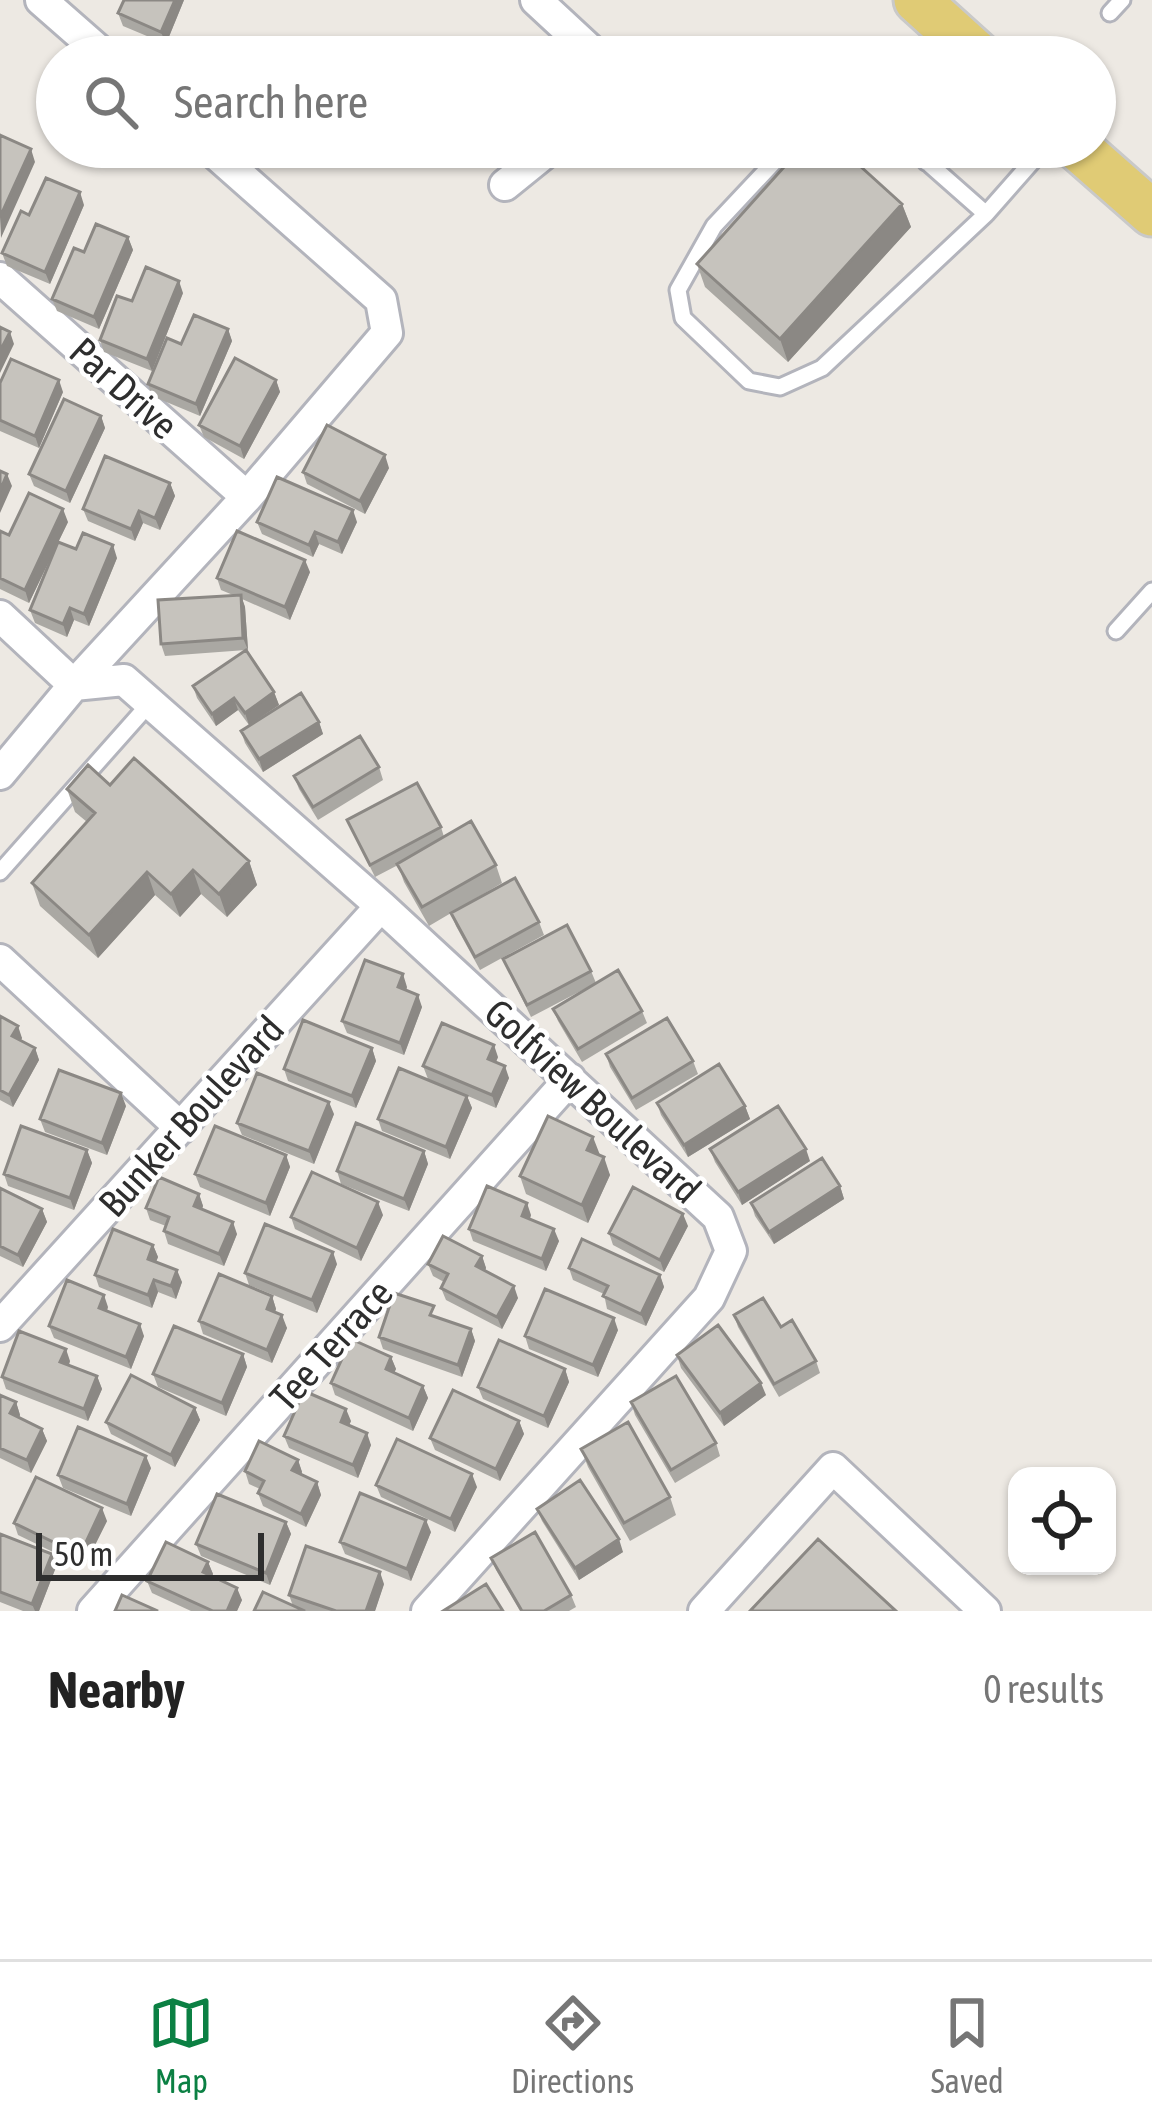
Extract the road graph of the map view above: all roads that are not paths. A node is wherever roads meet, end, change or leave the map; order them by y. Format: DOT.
graph roads {
  1 [pos="41,0"];
  2 [pos="536,0"];
  3 [pos="917,0"];
  4 [pos="82,36"];
  5 [pos="575,36"];
  6 [pos="957,36"];
  7 [pos="232,168"];
  8 [pos="526,168"];
  9 [pos="768,168"];
  10 [pos="933,168"];
  11 [pos="1027,168"];
  12 [pos="1101,168"];
  13 [pos="505,184"];
  14 [pos="1152,213"];
  15 [pos="986,214"];
  16 [pos="0,278"];
  17 [pos="247,497"];
  18 [pos="1152,591"];
  19 [pos="0,616"];
  20 [pos="1116,631"];
  21 [pos="74,685"];
  22 [pos="150,703"];
  23 [pos="0,774"];
  24 [pos="0,872"];
  25 [pos="382,906"];
  26 [pos="0,961"];
  27 [pos="570,1079"];
  28 [pos="181,1128"];
  29 [pos="0,1326"];
  30 [pos="93,1611"];
  31 [pos="427,1611"];
  32 [pos="704,1611"];
  33 [pos="985,1611"];
  1 -- 4 [label="street"];
  2 -- 5 [label="street"];
  3 -- 6 [label="main road"];
  7 -- 17 [label="street"];
  8 -- 13 [label="street"];
  9 -- 15 [label="lane"];
  10 -- 15 [label="lane"];
  11 -- 15 [label="lane"];
  12 -- 14 [label="main road"];
  16 -- 17 [label="street, Par Drive"];
  17 -- 21 [label="street"];
  18 -- 20 [label="lane"];
  19 -- 21 [label="street"];
  21 -- 22 [label="street, Golfview Boulevard"];
  21 -- 23 [label="street"];
  22 -- 24 [label="lane"];
  22 -- 25 [label="street, Golfview Boulevard"];
  25 -- 27 [label="street, Golfview Boulevard"];
  25 -- 28 [label="street, Bunker Boulevard"];
  26 -- 28 [label="street"];
  27 -- 30 [label="street, Tee Terrace"];
  27 -- 31 [label="street, Golfview Boulevard"];
  28 -- 29 [label="street, Bunker Boulevard"];
  32 -- 33 [label="street"];
}
